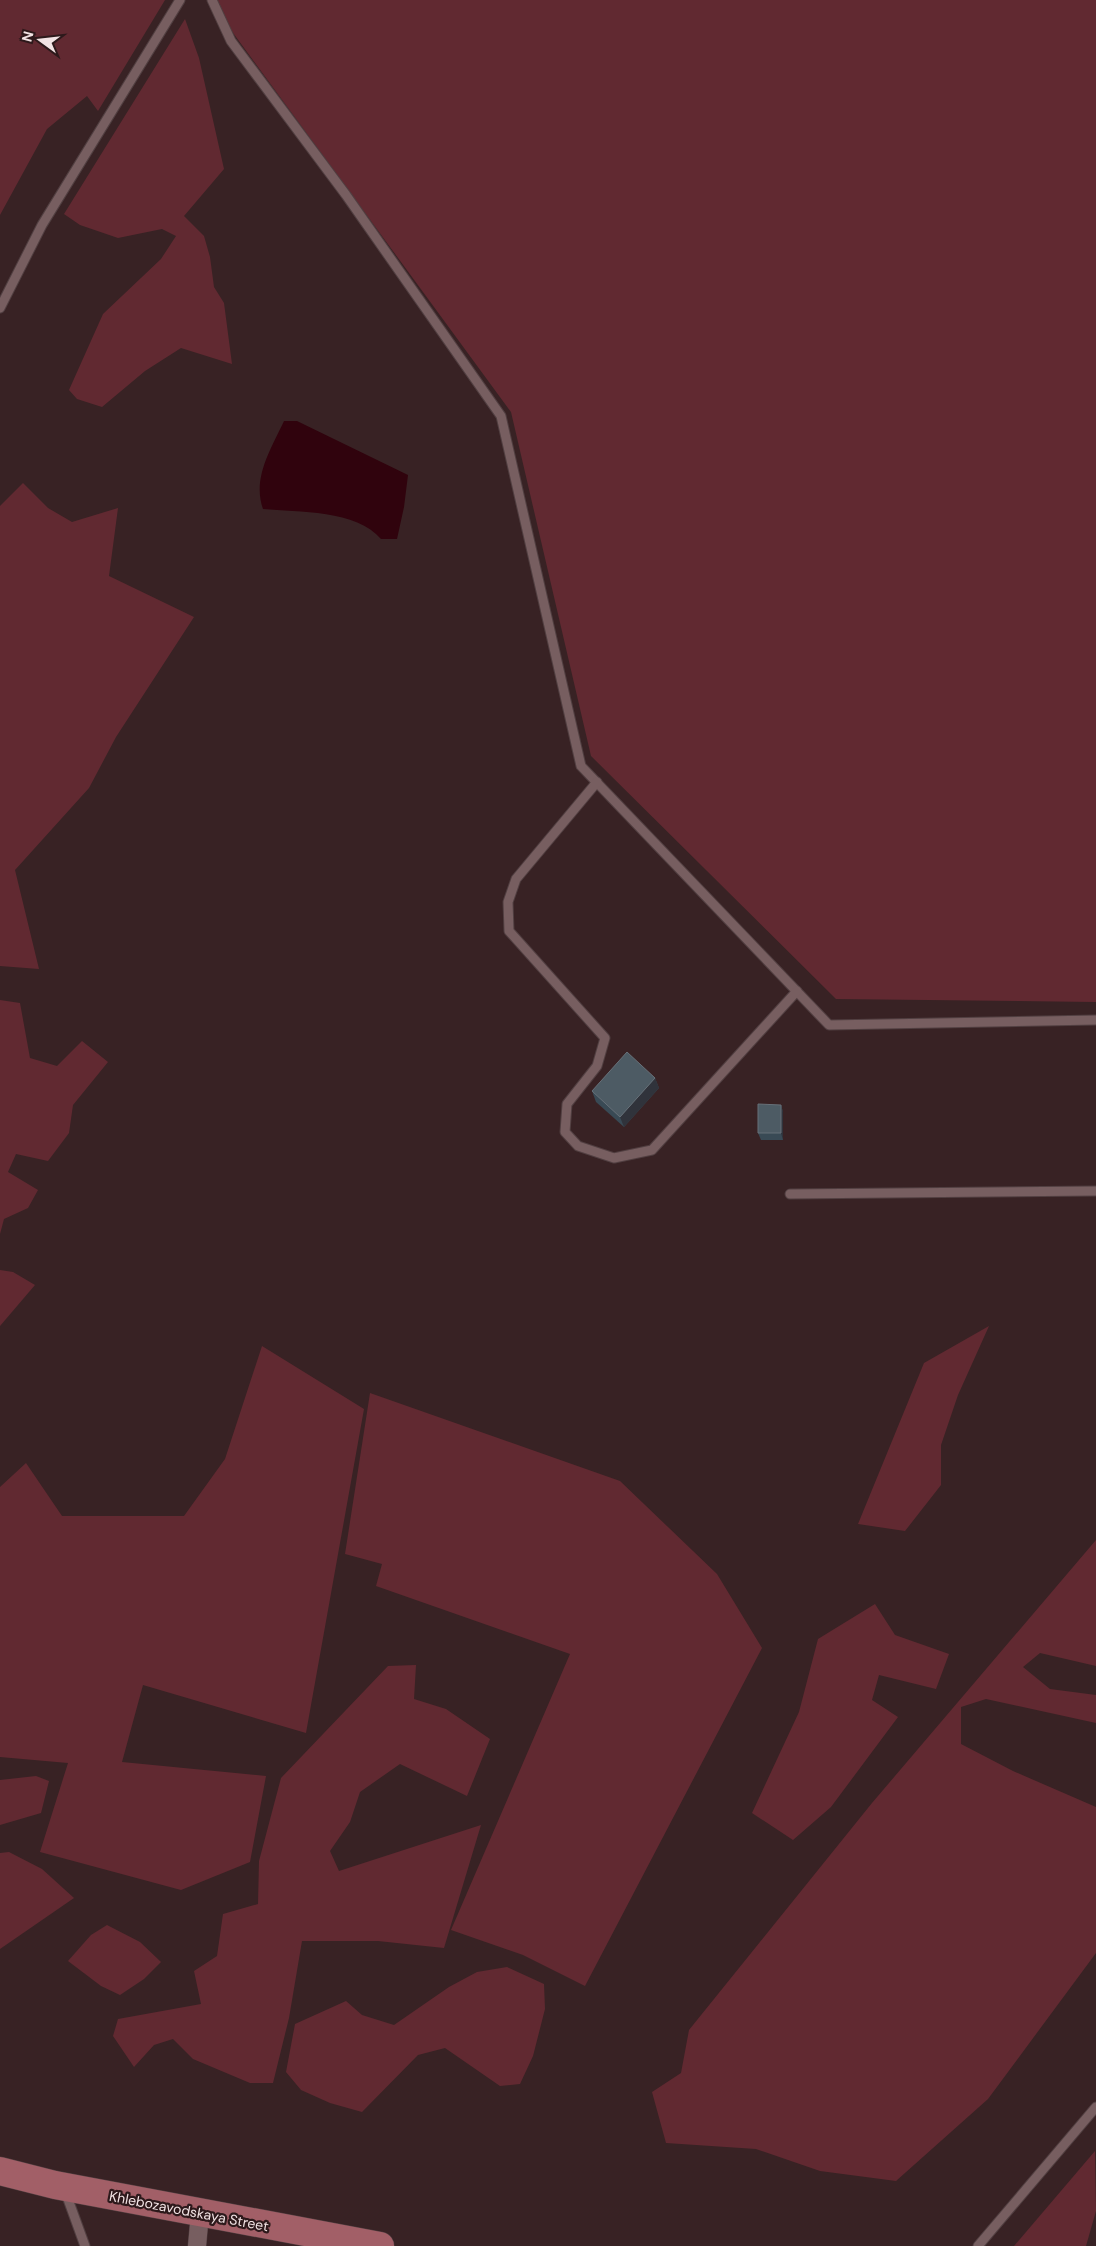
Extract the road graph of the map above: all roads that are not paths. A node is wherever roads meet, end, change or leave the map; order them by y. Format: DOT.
graph roads {
  1 [pos="180,0"];
  2 [pos="212,0"];
  3 [pos="0,308"];
  4 [pos="597,782"];
  5 [pos="797,991"];
  6 [pos="1096,1020"];
  7 [pos="1096,1191"];
  8 [pos="790,1194"];
  9 [pos="1096,2107"];
  10 [pos="0,2171"];
  11 [pos="63,2186"];
  12 [pos="200,2213"];
  13 [pos="85,2246"];
  14 [pos="197,2246"];
  15 [pos="380,2246"];
  16 [pos="978,2246"];
  1 -- 3 [label="lane"];
  2 -- 4 [label="lane"];
  4 -- 5 [label="lane"];
  4 -- 5 [label="lane"];
  5 -- 6 [label="lane"];
  7 -- 8 [label="lane"];
  9 -- 16 [label="lane"];
  10 -- 11 [label="main road, Khlebozavodskaya Street"];
  11 -- 12 [label="main road, Khlebozavodskaya Street"];
  11 -- 13 [label="lane"];
  12 -- 14 [label="street"];
  12 -- 15 [label="main road, Khlebozavodskaya Street"];
}
